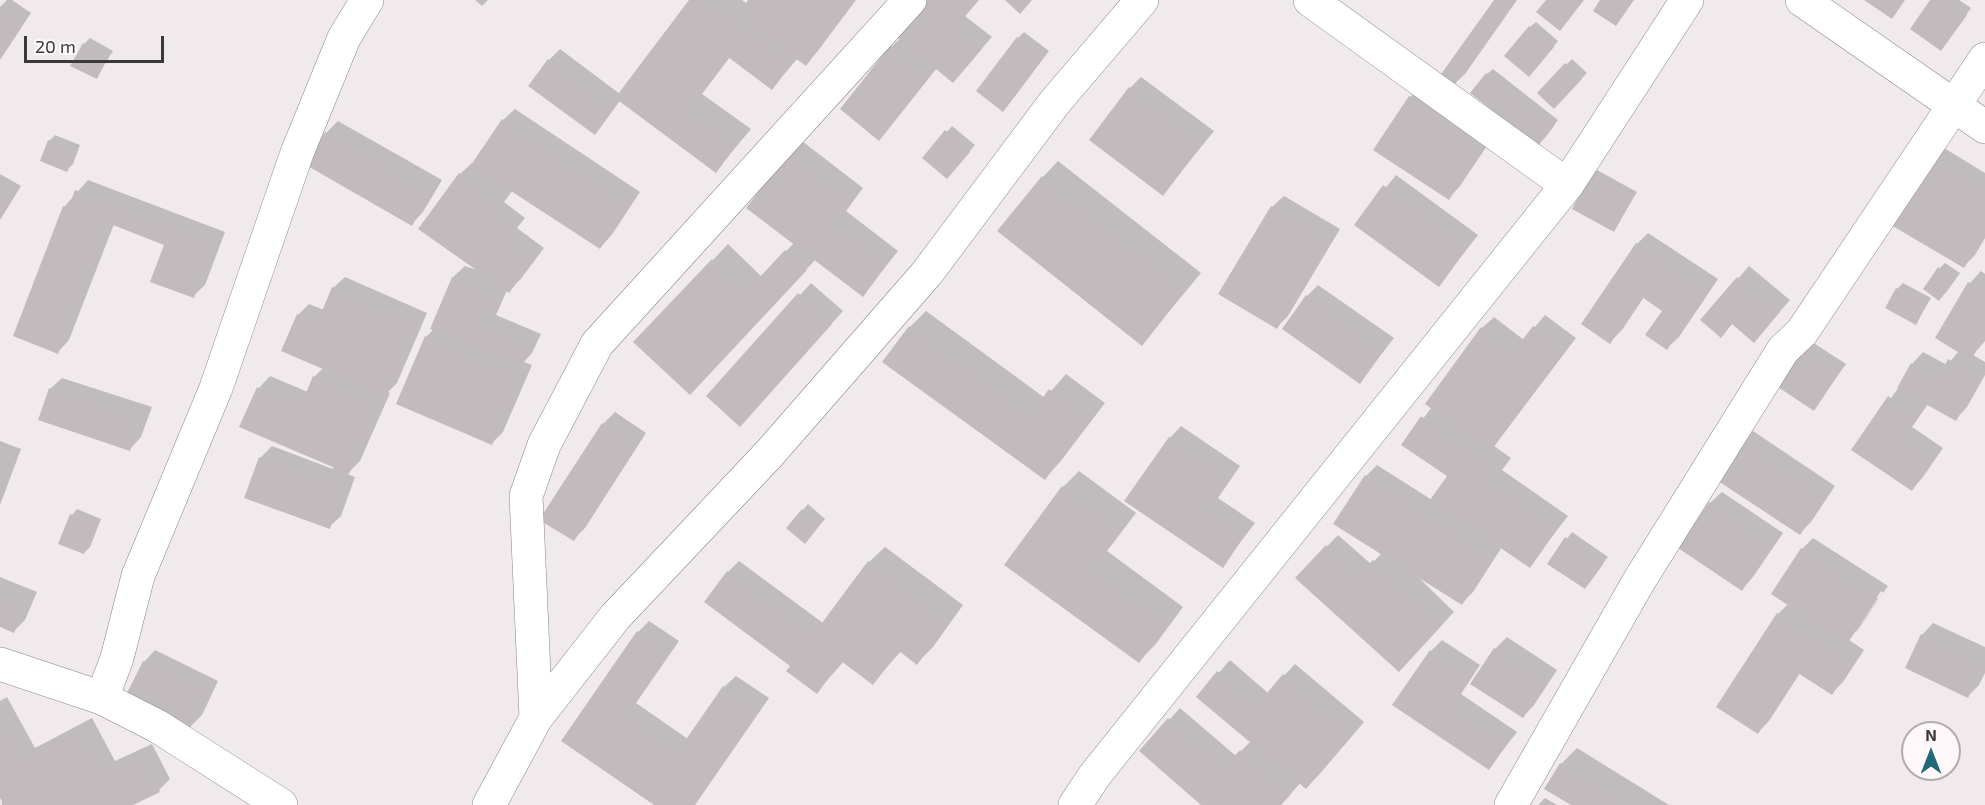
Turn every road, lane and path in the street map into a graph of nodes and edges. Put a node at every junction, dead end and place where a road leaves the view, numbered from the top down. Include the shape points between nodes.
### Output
1 (367, 0) edge
2 (910, 0) edge
3 (1142, 0) edge
4 (1310, 0) edge
5 (1688, 0) edge
6 (1802, 0) edge
7 (1985, 59) edge
8 (1952, 106) junction
9 (1985, 127) edge
10 (1567, 185) junction
11 (0, 664) edge
12 (102, 698) junction
13 (536, 718) junction
14 (281, 805) edge
15 (489, 805) edge
16 (1075, 805) edge
17 (1511, 805) edge

1 - 12 street via 344,38 297,153 216,388 138,576 117,658
2 - 13 street via 597,344 549,435 526,496
3 - 13 street via 1055,102 927,273 769,454 615,617
4 - 10 street
5 - 10 street
6 - 8 street
7 - 8 street
8 - 9 street
8 - 17 street via 1802,332 1783,350 1639,581
10 - 16 street
11 - 12 street
12 - 14 street via 157,726
13 - 15 street

